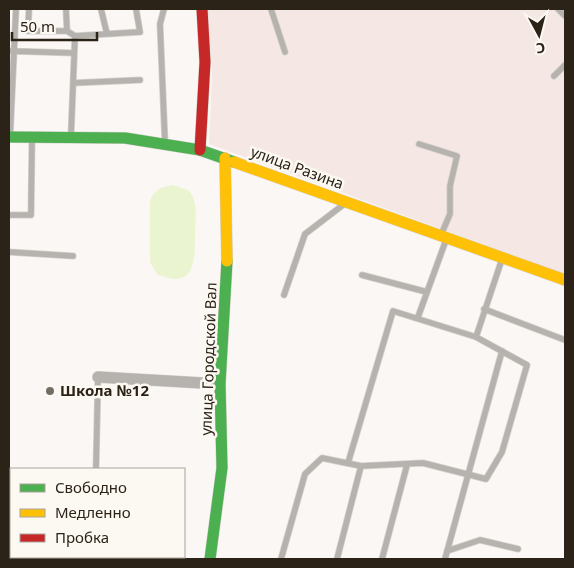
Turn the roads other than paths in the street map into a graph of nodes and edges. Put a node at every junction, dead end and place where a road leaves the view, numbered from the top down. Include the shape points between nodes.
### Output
1 (16, 9) edge
2 (29, 9) edge
3 (66, 9) edge
4 (101, 9) edge
5 (136, 9) edge
6 (164, 9) edge
7 (202, 9) edge
8 (271, 9) edge
9 (558, 9) edge
10 (565, 16) edge
11 (67, 31) junction
12 (107, 34) junction
13 (75, 36) junction
14 (11, 51) edge
15 (285, 52) dead end
16 (74, 53) junction
17 (565, 65) edge
18 (554, 76) dead end
19 (140, 80) dead end
20 (73, 83) junction
21 (10, 137) edge
22 (32, 137) junction
23 (71, 138) junction
24 (165, 143) junction
25 (419, 144) dead end
26 (200, 150) junction
27 (225, 158) junction
28 (347, 202) junction
29 (9, 215) edge
30 (444, 236) junction
31 (9, 252) edge
32 (73, 256) dead end
33 (502, 256) junction
34 (362, 275) dead end
35 (565, 280) edge
36 (427, 292) junction
37 (284, 295) dead end
38 (484, 309) junction
39 (418, 318) junction
40 (476, 337) junction
41 (565, 340) edge
42 (502, 351) junction
43 (98, 377) joint
44 (220, 384) junction
45 (348, 463) junction
46 (406, 465) junction
47 (361, 466) junction
48 (96, 468) edge
49 (467, 475) junction
50 (518, 549) dead end
51 (447, 551) junction
52 (210, 559) edge
53 (281, 559) edge
54 (336, 559) edge
55 (382, 559) edge
56 (445, 559) edge

1 - 14 lane
2 - 11 lane via 28,31
3 - 11 lane
4 - 12 lane
5 - 12 lane via 140,32
6 - 24 lane via 160,24
7 - 26 street via 205,78
8 - 15 lane
9 - 10 lane
11 - 13 lane
12 - 13 lane
13 - 16 lane
14 - 16 lane
14 - 21 lane
16 - 20 lane
17 - 18 lane
19 - 20 lane
20 - 23 lane
21 - 22 street, улица Разина
22 - 23 street, улица Разина
22 - 29 lane via 31,215
23 - 24 street, улица Разина via 125,138
24 - 26 street, улица Разина
25 - 30 lane via 457,156
26 - 27 street, улица Разина
27 - 28 street, улица Разина
27 - 44 street, улица Городской Вал via 227,278
28 - 30 street, улица Разина
28 - 37 lane via 305,234
30 - 33 street, улица Разина
30 - 36 lane
31 - 32 lane
33 - 35 street, улица Разина
33 - 38 lane
34 - 36 lane
36 - 39 lane
38 - 40 lane
38 - 41 lane
39 - 40 lane
39 - 45 lane via 393,311
40 - 42 lane
42 - 49 lane
42 - 49 lane via 526,365 521,388 502,452 486,478
43 - 44 street
43 - 48 lane
44 - 52 street, улица Городской Вал via 222,468
45 - 47 lane
45 - 53 lane via 322,458 305,474
46 - 47 lane
46 - 49 lane via 423,463
46 - 55 lane
47 - 54 lane
49 - 51 lane
50 - 51 lane via 480,540
51 - 56 lane

